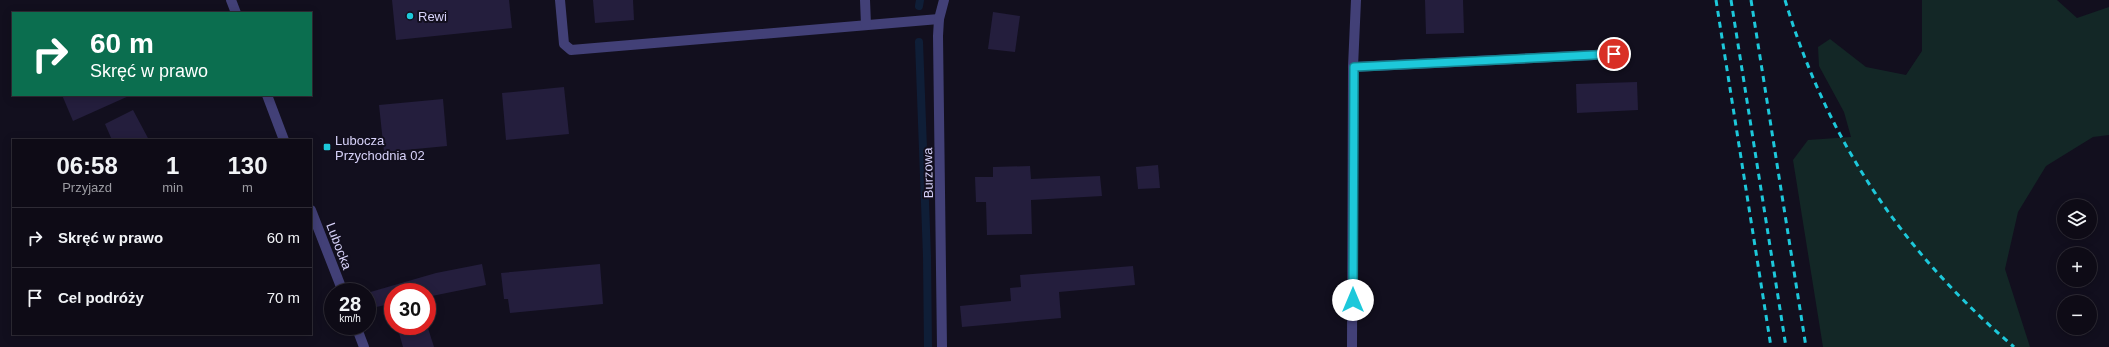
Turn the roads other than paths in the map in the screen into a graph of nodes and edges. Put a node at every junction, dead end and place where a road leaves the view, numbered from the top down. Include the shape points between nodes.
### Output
1 (231, 0) edge
2 (560, 0) edge
3 (865, 0) edge
4 (944, 0) edge
5 (1356, 0) edge
6 (236, 12) edge
7 (940, 19) junction
8 (866, 25) junction
9 (1614, 54) dead end
10 (1354, 67) junction
11 (267, 96) edge
12 (284, 139) edge
13 (312, 213) edge
14 (339, 283) edge
15 (359, 335) edge
16 (364, 347) edge
17 (942, 347) edge
18 (1352, 347) edge

1 - 6 street
2 - 8 street via 564,44 571,50
3 - 8 street
4 - 7 street, Burzowa
5 - 10 street
7 - 8 street
7 - 17 street, Burzowa
9 - 10 street
10 - 18 street
11 - 12 street
13 - 14 street, Lubocka
15 - 16 street

